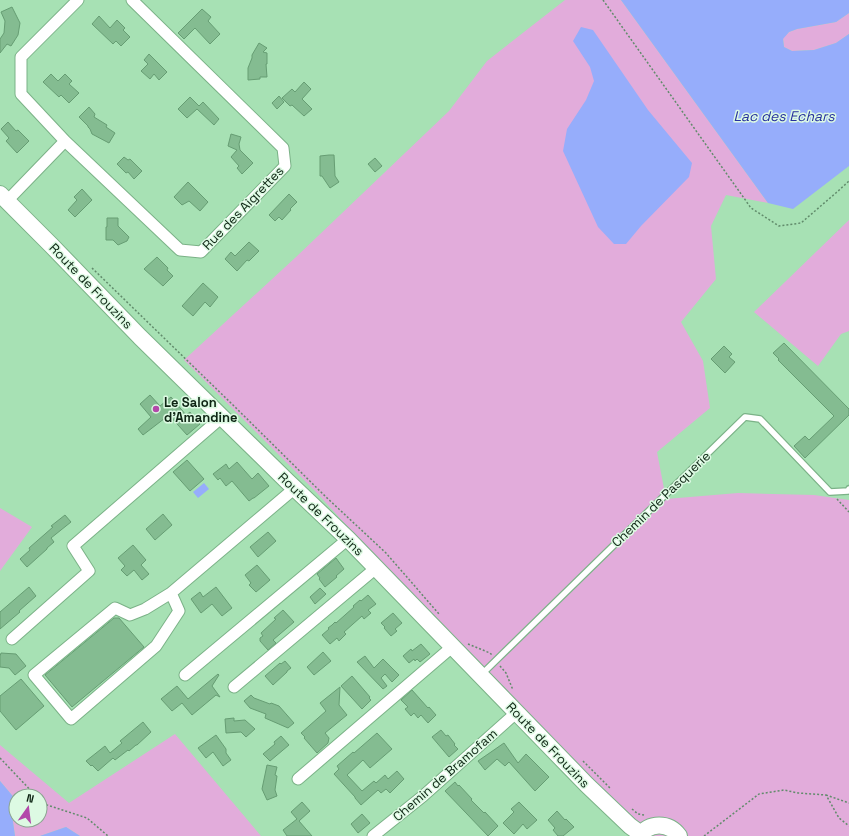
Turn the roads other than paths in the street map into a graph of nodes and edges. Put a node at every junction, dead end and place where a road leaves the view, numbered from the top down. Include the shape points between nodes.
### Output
1 (78, 0) edge
2 (132, 0) edge
3 (65, 141) junction
4 (3, 197) edge
5 (222, 417) junction
6 (295, 488) junction
7 (849, 489) edge
8 (348, 539) junction
9 (376, 568) junction
10 (171, 593) junction
11 (12, 639) dead end
12 (452, 647) junction
13 (185, 675) dead end
14 (480, 675) junction
15 (234, 687) dead end
16 (516, 713) junction
17 (298, 779) dead end
18 (640, 835) edge
19 (373, 836) edge
20 (679, 836) edge

1 - 3 street, Rue des Aigrettes via 21,57 21,94
2 - 3 street, Rue des Aigrettes via 284,148 285,166 201,252 180,250
3 - 4 street
4 - 5 main road, Route de Frouzins
5 - 6 main road, Route de Frouzins
5 - 11 street via 73,546 89,571
6 - 8 main road, Route de Frouzins
6 - 10 street
7 - 14 lane, Chemin de Pasquerie via 830,492 760,419 746,416
8 - 9 main road, Route de Frouzins
8 - 13 street
9 - 12 main road, Route de Frouzins
9 - 15 street
10 - 10 street via 145,610 130,616 115,608 34,675 71,719 156,646 179,611
12 - 14 main road, Route de Frouzins
12 - 17 street
14 - 16 main road, Route de Frouzins
16 - 18 main road, Route de Frouzins
16 - 19 street, Chemin de Bramofam via 423,796
18 - 20 main road, Route de Frouzins via 647,829 663,826 670,828

